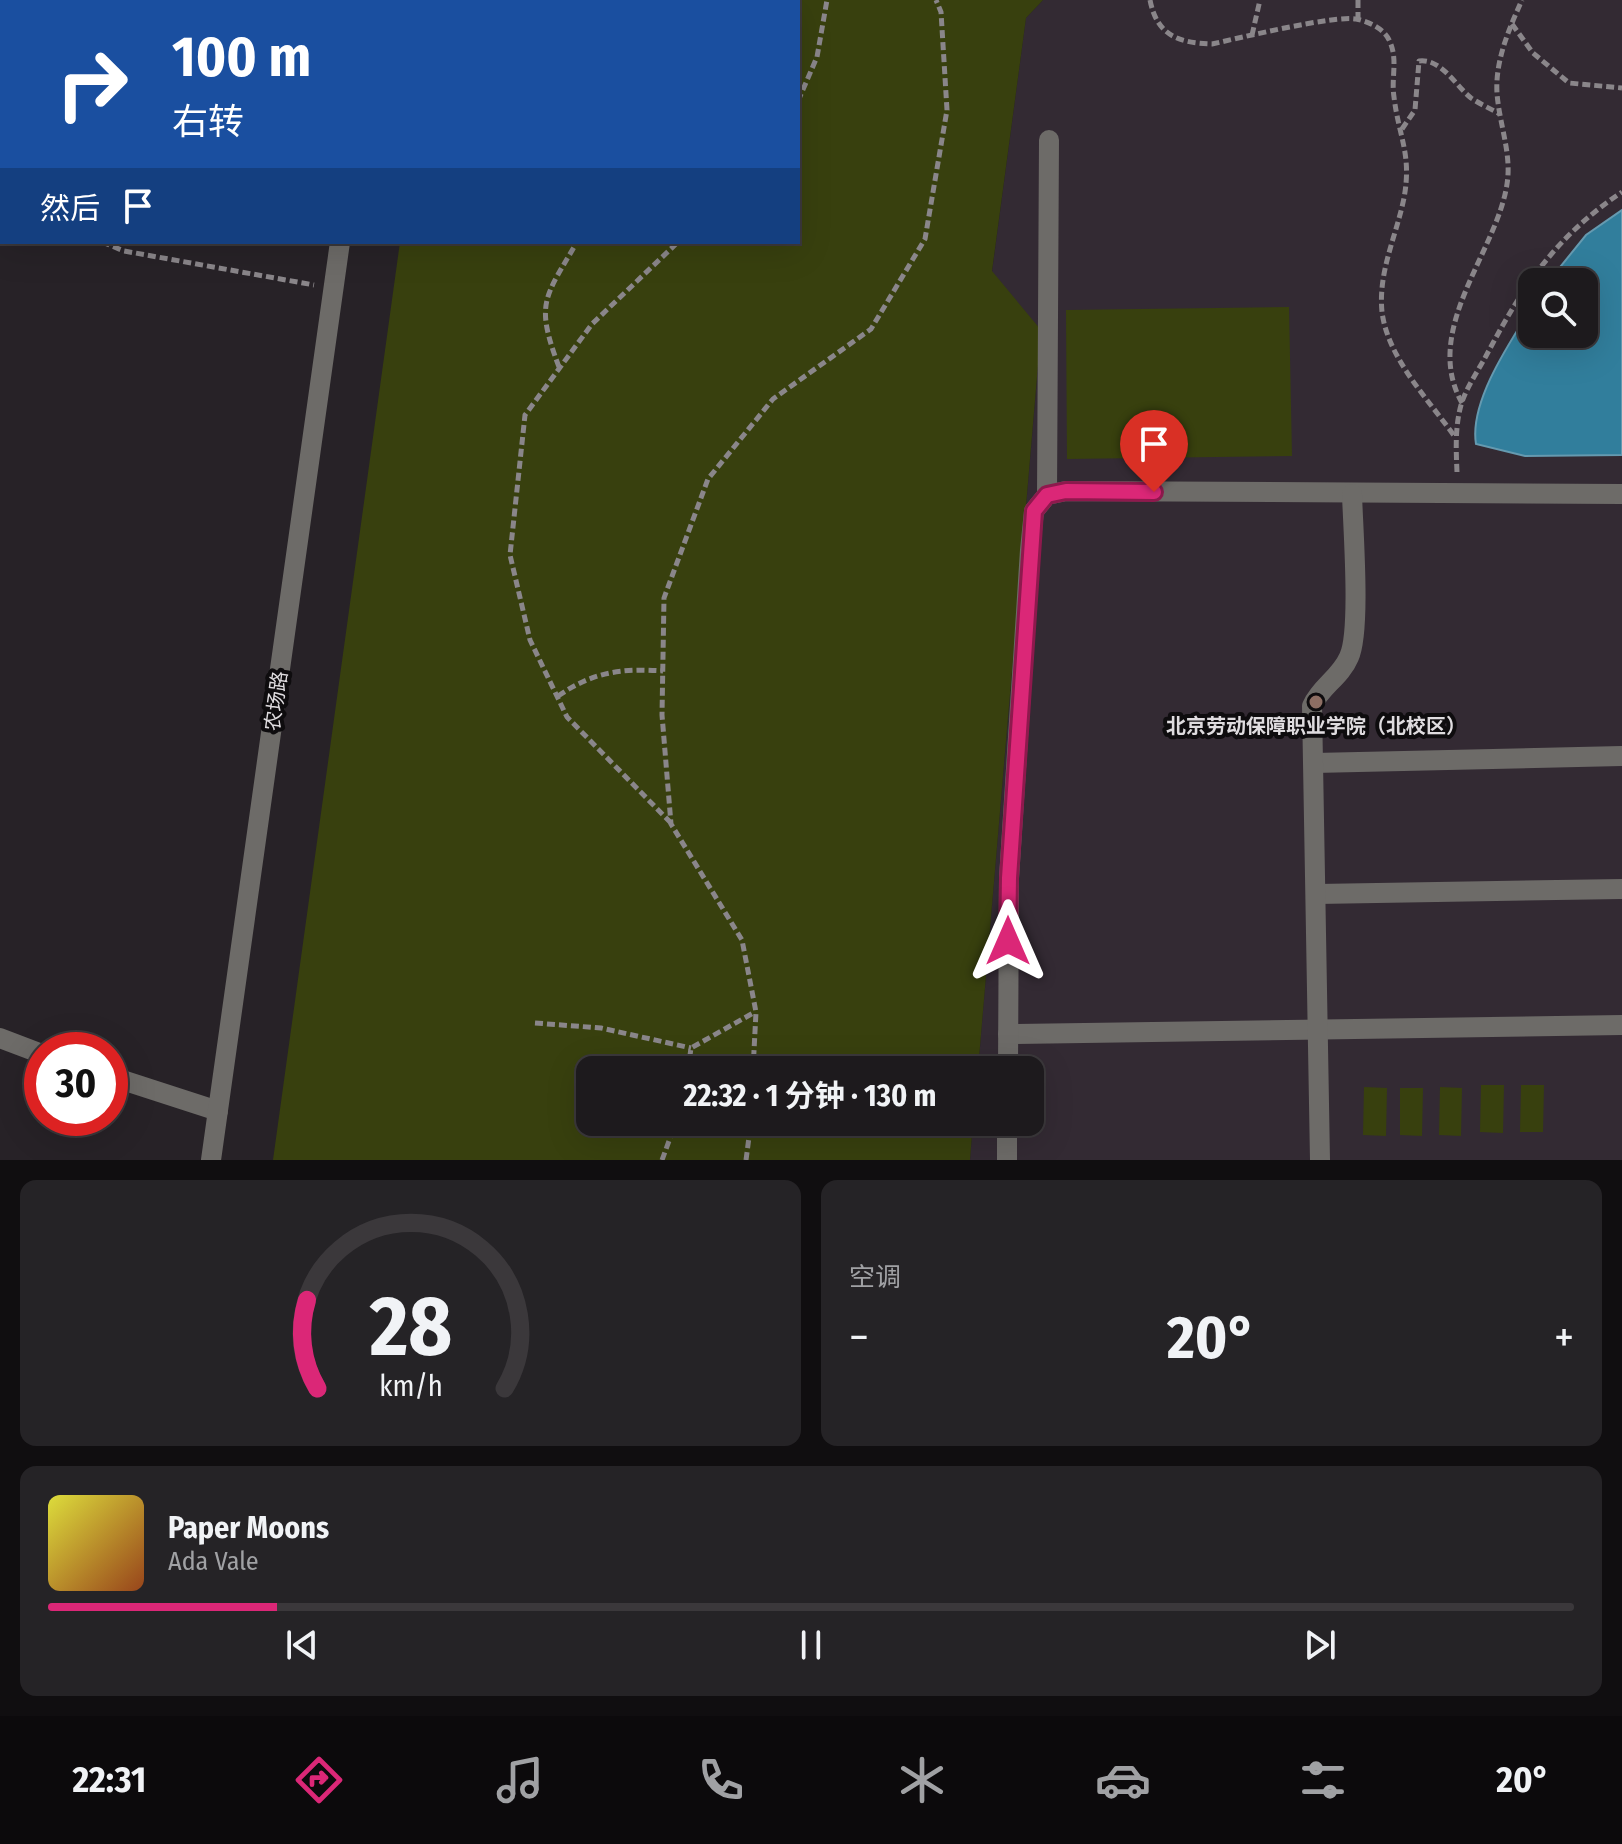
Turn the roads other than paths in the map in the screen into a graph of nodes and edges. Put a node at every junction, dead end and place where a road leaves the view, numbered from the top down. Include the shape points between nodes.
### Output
1 (1049, 140) dead end
2 (340, 244) edge
3 (1352, 494) junction
4 (1622, 494) edge
5 (1047, 495) junction
6 (1622, 756) edge
7 (1314, 763) junction
8 (1622, 889) edge
9 (1317, 894) junction
10 (1622, 1025) edge
11 (1318, 1030) junction
12 (1008, 1034) junction
13 (0, 1038) edge
14 (24, 1047) edge
15 (1008, 1056) edge
16 (128, 1082) edge
17 (218, 1111) junction
18 (1007, 1136) edge
19 (211, 1160) edge
20 (1007, 1160) edge
21 (1320, 1160) edge

1 - 5 street
2 - 17 street, 农场路
3 - 4 street
3 - 5 street
3 - 7 street via 1354,646 1339,676 1319,692 1312,706
5 - 12 street via 1034,511 1030,550 1009,878
6 - 7 street
7 - 9 street
8 - 9 street
9 - 11 street
10 - 11 street
11 - 12 street
11 - 21 street
12 - 15 street
13 - 14 street
16 - 17 street
17 - 19 street, 农场路
18 - 20 street

